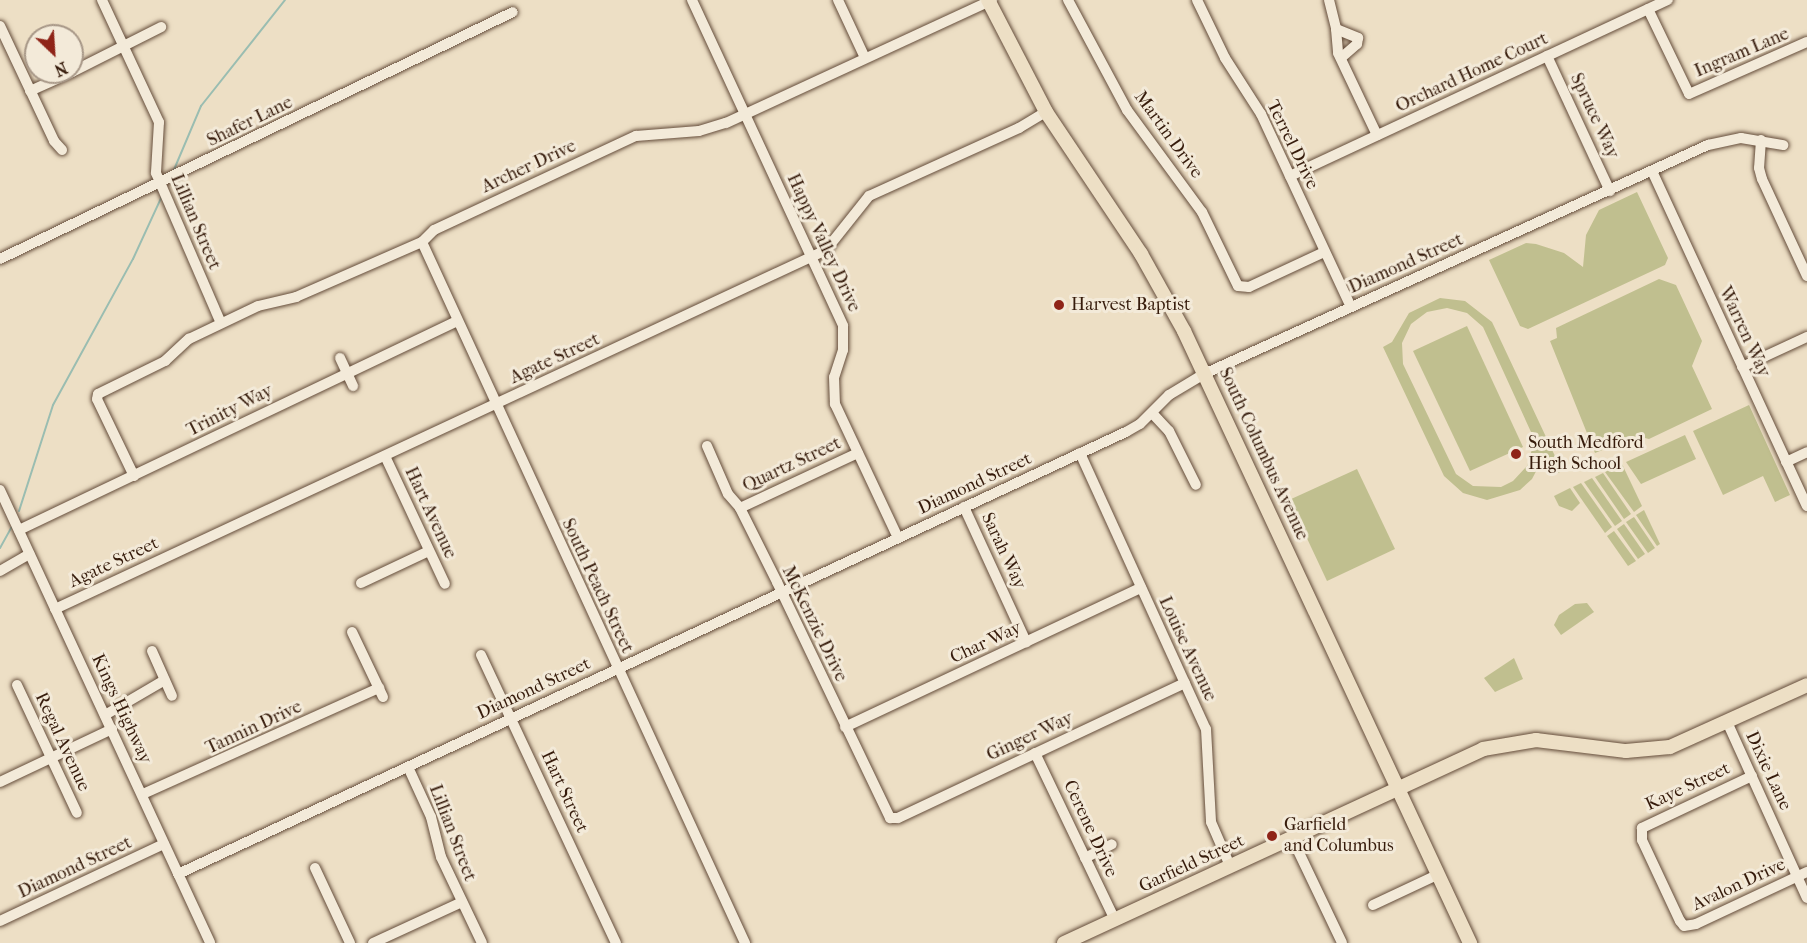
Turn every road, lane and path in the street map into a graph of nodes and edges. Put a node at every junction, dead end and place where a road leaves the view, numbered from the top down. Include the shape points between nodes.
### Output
1 (102, 0) edge
2 (692, 0) edge
3 (838, 0) edge
4 (1068, 0) edge
5 (1197, 0) edge
6 (1329, 0) edge
7 (1668, 0) edge
8 (990, 1) edge
9 (1648, 9) junction
10 (513, 12) dead end
11 (0, 26) edge
12 (161, 27) dead end
13 (1336, 29) junction
14 (1807, 42) edge
15 (124, 48) junction
16 (1547, 56) junction
17 (865, 58) junction
18 (1341, 58) junction
19 (84, 66) edge
20 (45, 84) edge
21 (30, 91) junction
22 (1046, 112) junction
23 (745, 114) junction
24 (1377, 135) junction
25 (1761, 140) junction
26 (1783, 144) dead end
27 (62, 150) dead end
28 (1652, 171) junction
29 (1290, 176) junction
30 (161, 185) junction
31 (1610, 191) junction
32 (422, 242) junction
33 (1324, 252) junction
34 (812, 257) junction
35 (0, 259) edge
36 (1807, 276) edge
37 (1351, 308) junction
38 (456, 322) junction
39 (221, 323) junction
40 (1807, 337) edge
41 (340, 358) dead end
42 (1742, 367) junction
43 (346, 372) junction
44 (1204, 374) junction
45 (353, 386) dead end
46 (495, 405) junction
47 (1152, 413) junction
48 (707, 446) dead end
49 (1807, 452) edge
50 (858, 453) junction
51 (1080, 453) junction
52 (385, 456) junction
53 (1786, 462) junction
54 (134, 476) junction
55 (1196, 485) dead end
56 (0, 490) edge
57 (1807, 506) edge
58 (964, 507) junction
59 (740, 508) junction
60 (19, 530) junction
61 (898, 538) junction
62 (429, 552) junction
63 (30, 554) junction
64 (0, 571) edge
65 (361, 583) dead end
66 (445, 585) dead end
67 (1141, 588) junction
68 (782, 592) junction
69 (55, 609) junction
70 (352, 632) dead end
71 (1026, 642) junction
72 (152, 651) dead end
73 (481, 655) dead end
74 (617, 668) junction
75 (165, 680) junction
76 (1185, 683) junction
77 (17, 685) dead end
78 (1807, 685) edge
79 (172, 696) dead end
80 (105, 715) junction
81 (512, 719) junction
82 (1728, 724) junction
83 (845, 728) junction
84 (112, 729) junction
85 (1035, 753) junction
86 (51, 758) junction
87 (408, 767) junction
88 (1752, 776) junction
89 (0, 782) edge
90 (1399, 788) junction
91 (143, 794) junction
92 (77, 813) dead end
93 (890, 818) joint
94 (1292, 838) junction
95 (164, 844) junction
96 (1112, 844) dead end
97 (1085, 858) junction
98 (1230, 866) junction
99 (315, 868) dead end
100 (178, 874) junction
101 (1438, 874) junction
102 (1802, 874) edge
103 (1807, 898) edge
104 (462, 902) junction
105 (1373, 905) dead end
106 (1115, 920) junction
107 (0, 921) edge
108 (1684, 926) joint
109 (207, 942) edge
110 (350, 943) edge
111 (373, 943) edge
112 (482, 943) edge
113 (616, 943) edge
114 (745, 943) edge
115 (1064, 943) edge
116 (1342, 943) edge
117 (1470, 943) edge

1 - 15 street, Lillian Street
2 - 23 street, Happy Valley Drive
3 - 17 street
4 - 33 street, Martin Drive via 1116,91 1189,192 1242,288
5 - 29 street, Terrel Drive
6 - 13 street
7 - 9 street, Orchard Home Court
8 - 17 street, Archer Drive
8 - 22 main road, South Columbus Avenue
9 - 14 street, Ingram Lane via 1689,94
9 - 16 street, Orchard Home Court
10 - 30 street, Shafer Lane
11 - 21 street
12 - 15 street
13 - 18 street via 1335,44
13 - 18 street via 1358,38 1357,44
15 - 19 street
15 - 30 street, Lillian Street via 159,122 154,162
16 - 24 street, Orchard Home Court
16 - 31 street, Spruce Way
17 - 23 street, Archer Drive
18 - 24 street
20 - 21 street
21 - 27 street
22 - 34 street, Agate Street via 869,196 837,241
22 - 44 main road, South Columbus Avenue via 1141,254
23 - 32 street, Archer Drive via 699,131 636,136 434,230
23 - 34 street, Happy Valley Drive
24 - 29 street, Orchard Home Court
25 - 26 street, Diamond Street
25 - 28 street, Diamond Street via 1719,141
25 - 36 street via 1762,179
28 - 31 street, Diamond Street
28 - 42 street, Warren Way
29 - 33 street, Terrel Drive
30 - 35 street, Shafer Lane
30 - 39 street, Lillian Street
31 - 37 street, Diamond Street
32 - 38 street, South Peach Street
32 - 39 street, Archer Drive via 296,297 258,306
33 - 37 street, Terrel Drive
34 - 46 street, Agate Street
34 - 50 street, Happy Valley Drive via 843,326 843,350 834,377 834,396
37 - 44 street, Diamond Street
38 - 43 street, Trinity Way
38 - 46 street, South Peach Street
39 - 54 street, Archer Drive via 189,339 165,361 117,382 97,396
40 - 42 street
41 - 43 street
42 - 53 street, Warren Way
43 - 45 street
43 - 54 street, Trinity Way
44 - 47 street, Diamond Street via 1169,395
44 - 90 main road, South Columbus Avenue
46 - 52 street, Agate Street
46 - 74 street, South Peach Street
47 - 51 street, Diamond Street via 1126,432
47 - 55 street via 1169,431
48 - 59 street, McKenzie Drive via 728,494
49 - 53 street
50 - 59 street, Quartz Street
50 - 61 street, Happy Valley Drive
51 - 58 street, Diamond Street
51 - 67 street, Louise Avenue
52 - 62 street, Hart Avenue
52 - 69 street, Agate Street
53 - 57 street, Warren Way
54 - 60 street, Trinity Way
56 - 60 street, Kings Highway
58 - 61 street, Diamond Street
58 - 71 street, Sarah Way
59 - 68 street, McKenzie Drive
60 - 63 street, Kings Highway
61 - 68 street, Diamond Street
62 - 65 street
62 - 66 street, Hart Avenue
63 - 64 street
63 - 69 street, Kings Highway
67 - 71 street, Char Way
67 - 76 street, Louise Avenue
68 - 74 street, Diamond Street
68 - 83 street, McKenzie Drive
69 - 80 street, Kings Highway
70 - 91 street, Tannin Drive via 381,692
71 - 83 street, Char Way
72 - 75 street
73 - 81 street, Hart Street
74 - 81 street, Diamond Street
74 - 114 street, South Peach Street
75 - 79 street
75 - 80 street
76 - 85 street, Ginger Way
76 - 98 street, Louise Avenue via 1209,736 1211,822
77 - 86 street, Regal Avenue
78 - 82 main road, Garfield Street
80 - 84 street, Kings Highway
81 - 87 street, Diamond Street
81 - 113 street, Hart Street
82 - 88 street, Dixie Lane
82 - 90 main road, Garfield Street via 1685,743 1640,752 1549,741 1509,742 1472,753
83 - 93 street, McKenzie Drive
84 - 86 street
84 - 91 street, Kings Highway
85 - 93 street, Ginger Way via 898,818
85 - 97 street, Cerene Drive
86 - 89 street
86 - 92 street, Regal Avenue
87 - 100 street, Diamond Street
87 - 104 street, Lillian Street
88 - 102 street, Dixie Lane
88 - 108 street, Kaye Street via 1645,825 1641,831
90 - 94 main road, Garfield Street
90 - 101 main road, South Columbus Avenue
91 - 95 street, Kings Highway
94 - 98 main road, Garfield Street
94 - 116 street
95 - 100 street, Kings Highway
95 - 107 street, Diamond Street
96 - 97 street
97 - 106 street, Cerene Drive
98 - 106 main road, Garfield Street
99 - 110 street
100 - 109 street, Kings Highway
101 - 105 street
101 - 117 main road, South Columbus Avenue
102 - 103 street, Dixie Lane
102 - 108 street, Avalon Drive
104 - 111 street
104 - 112 street, Lillian Street
106 - 115 main road, Garfield Street

